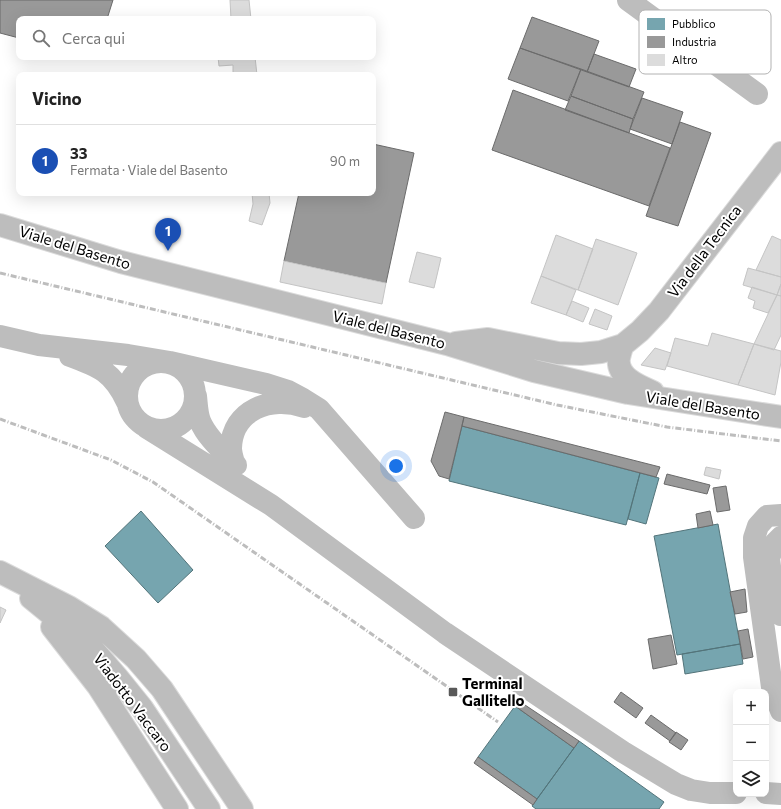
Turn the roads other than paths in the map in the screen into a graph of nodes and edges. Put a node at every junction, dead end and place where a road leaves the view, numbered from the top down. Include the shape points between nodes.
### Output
1 (628, 0) edge
2 (642, 10) edge
3 (730, 74) edge
4 (757, 94) dead end
5 (781, 153) edge
6 (0, 225) edge
7 (0, 336) edge
8 (39, 344) junction
9 (447, 344) junction
10 (623, 346) junction
11 (170, 362) junction
12 (196, 396) junction
13 (667, 399) junction
14 (127, 402) junction
15 (781, 418) edge
16 (335, 427) junction
17 (147, 428) junction
18 (234, 463) junction
19 (271, 505) junction
20 (781, 515) edge
21 (414, 518) dead end
22 (781, 537) edge
23 (0, 573) edge
24 (24, 592) junction
25 (781, 615) edge
26 (781, 711) edge
27 (733, 793) edge
28 (769, 793) edge
29 (781, 794) edge
30 (177, 809) edge
31 (209, 809) edge
32 (242, 809) edge

1 - 2 main road
3 - 4 main road
5 - 10 main road, Via della Tecnica via 659,311
6 - 9 main road, Viale del Basento via 121,262
7 - 8 main road
8 - 11 main road
8 - 14 main road via 104,370 115,380
9 - 10 main road, Via della Tecnica via 488,339 558,353 580,354
9 - 13 main road, Viale del Basento via 534,371 628,393
10 - 13 main road via 619,359 621,370 630,382
11 - 12 main road via 189,375
11 - 14 main road via 158,362 137,371 130,380
11 - 16 main road via 288,391 319,409
12 - 17 main road via 194,408 180,426 169,430
12 - 18 main road via 200,422
13 - 15 main road, Viale del Basento
14 - 17 main road via 130,412
16 - 18 main road via 314,411 301,406 272,403 260,405 243,417 237,426 231,450
16 - 21 main road
17 - 19 main road
18 - 19 main road
19 - 27 main road via 445,633 623,752 676,784 691,790
20 - 26 main road via 767,516 758,526 754,538 754,558 772,687
22 - 25 main road via 775,543 769,558 775,608
23 - 24 main road
23 - 32 main road via 69,607 101,627 136,659 162,689
24 - 30 main road via 98,686
24 - 31 main road, Viadotto Vaccaro via 92,648 142,708
28 - 29 main road

